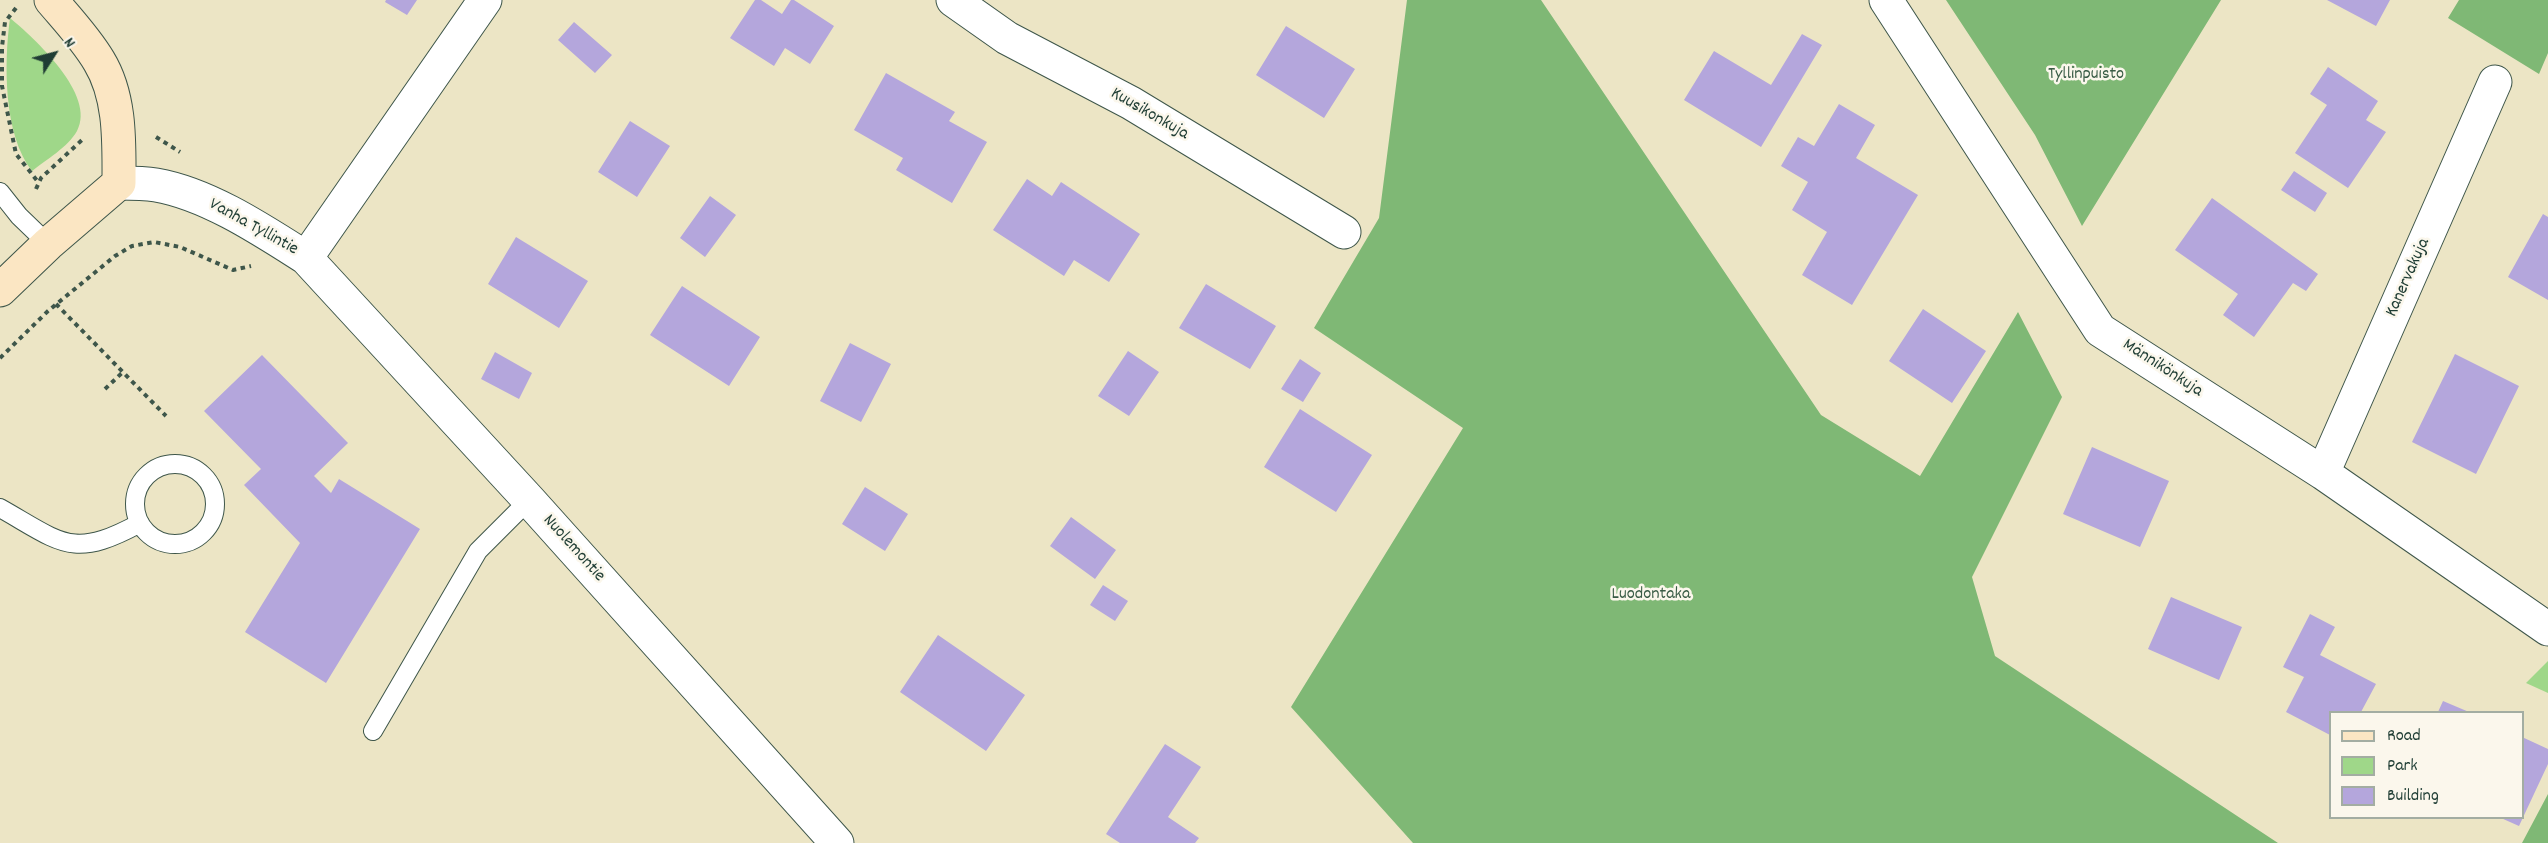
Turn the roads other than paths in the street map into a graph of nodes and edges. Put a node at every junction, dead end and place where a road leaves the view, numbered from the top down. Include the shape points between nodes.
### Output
1 (51, 0) edge
2 (485, 0) edge
3 (952, 0) edge
4 (1886, 0) edge
5 (2495, 82) dead end
6 (119, 183) junction
7 (0, 192) edge
8 (1344, 232) dead end
9 (48, 244) junction
10 (306, 258) junction
11 (0, 290) edge
12 (2323, 473) junction
13 (529, 500) junction
14 (0, 508) edge
15 (140, 523) junction
16 (2548, 629) edge
17 (373, 731) dead end
18 (837, 843) edge

1 - 6 street via 82,37 108,82 119,136
2 - 10 street, Vanha Tyllintie
3 - 8 street, Kuusikonkuja via 1007,38 1131,103
4 - 12 street, Männikönkuja via 2100,330
5 - 12 street, Kanervakuja
6 - 9 street
6 - 10 street, Vanha Tyllintie via 155,185 194,195
7 - 9 lane
9 - 11 street
10 - 13 street, Nuolemontie
12 - 16 street, Männikönkuja
13 - 17 lane via 478,551
13 - 18 street, Nuolemontie
14 - 15 lane via 60,541 75,545 112,538
15 - 15 lane via 159,540 172,543 196,538 206,529 214,512 214,493 209,481 188,465 167,465 149,473 136,497

